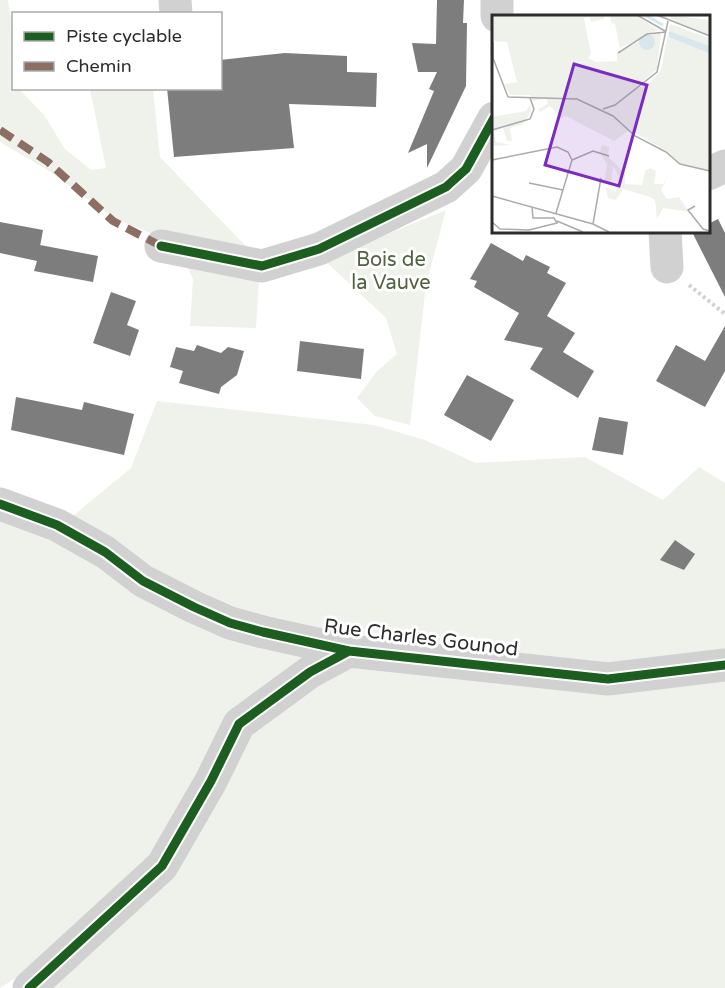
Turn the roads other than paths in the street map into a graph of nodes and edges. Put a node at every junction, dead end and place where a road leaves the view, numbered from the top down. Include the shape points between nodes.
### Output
1 (492, 122) edge
2 (725, 166) edge
3 (710, 173) edge
4 (665, 232) edge
5 (161, 246) dead end
6 (667, 267) road end
7 (0, 504) edge
8 (349, 651) junction
9 (725, 665) edge
10 (29, 988) edge

1 - 5 street via 466,169 446,187 319,249 262,266
2 - 3 street
4 - 6 street
7 - 8 street, Rue Charles Gounod via 57,525 105,552 143,581 230,623
8 - 9 street, Rue Charles Gounod via 608,679
8 - 10 street via 310,672 239,724 162,866

